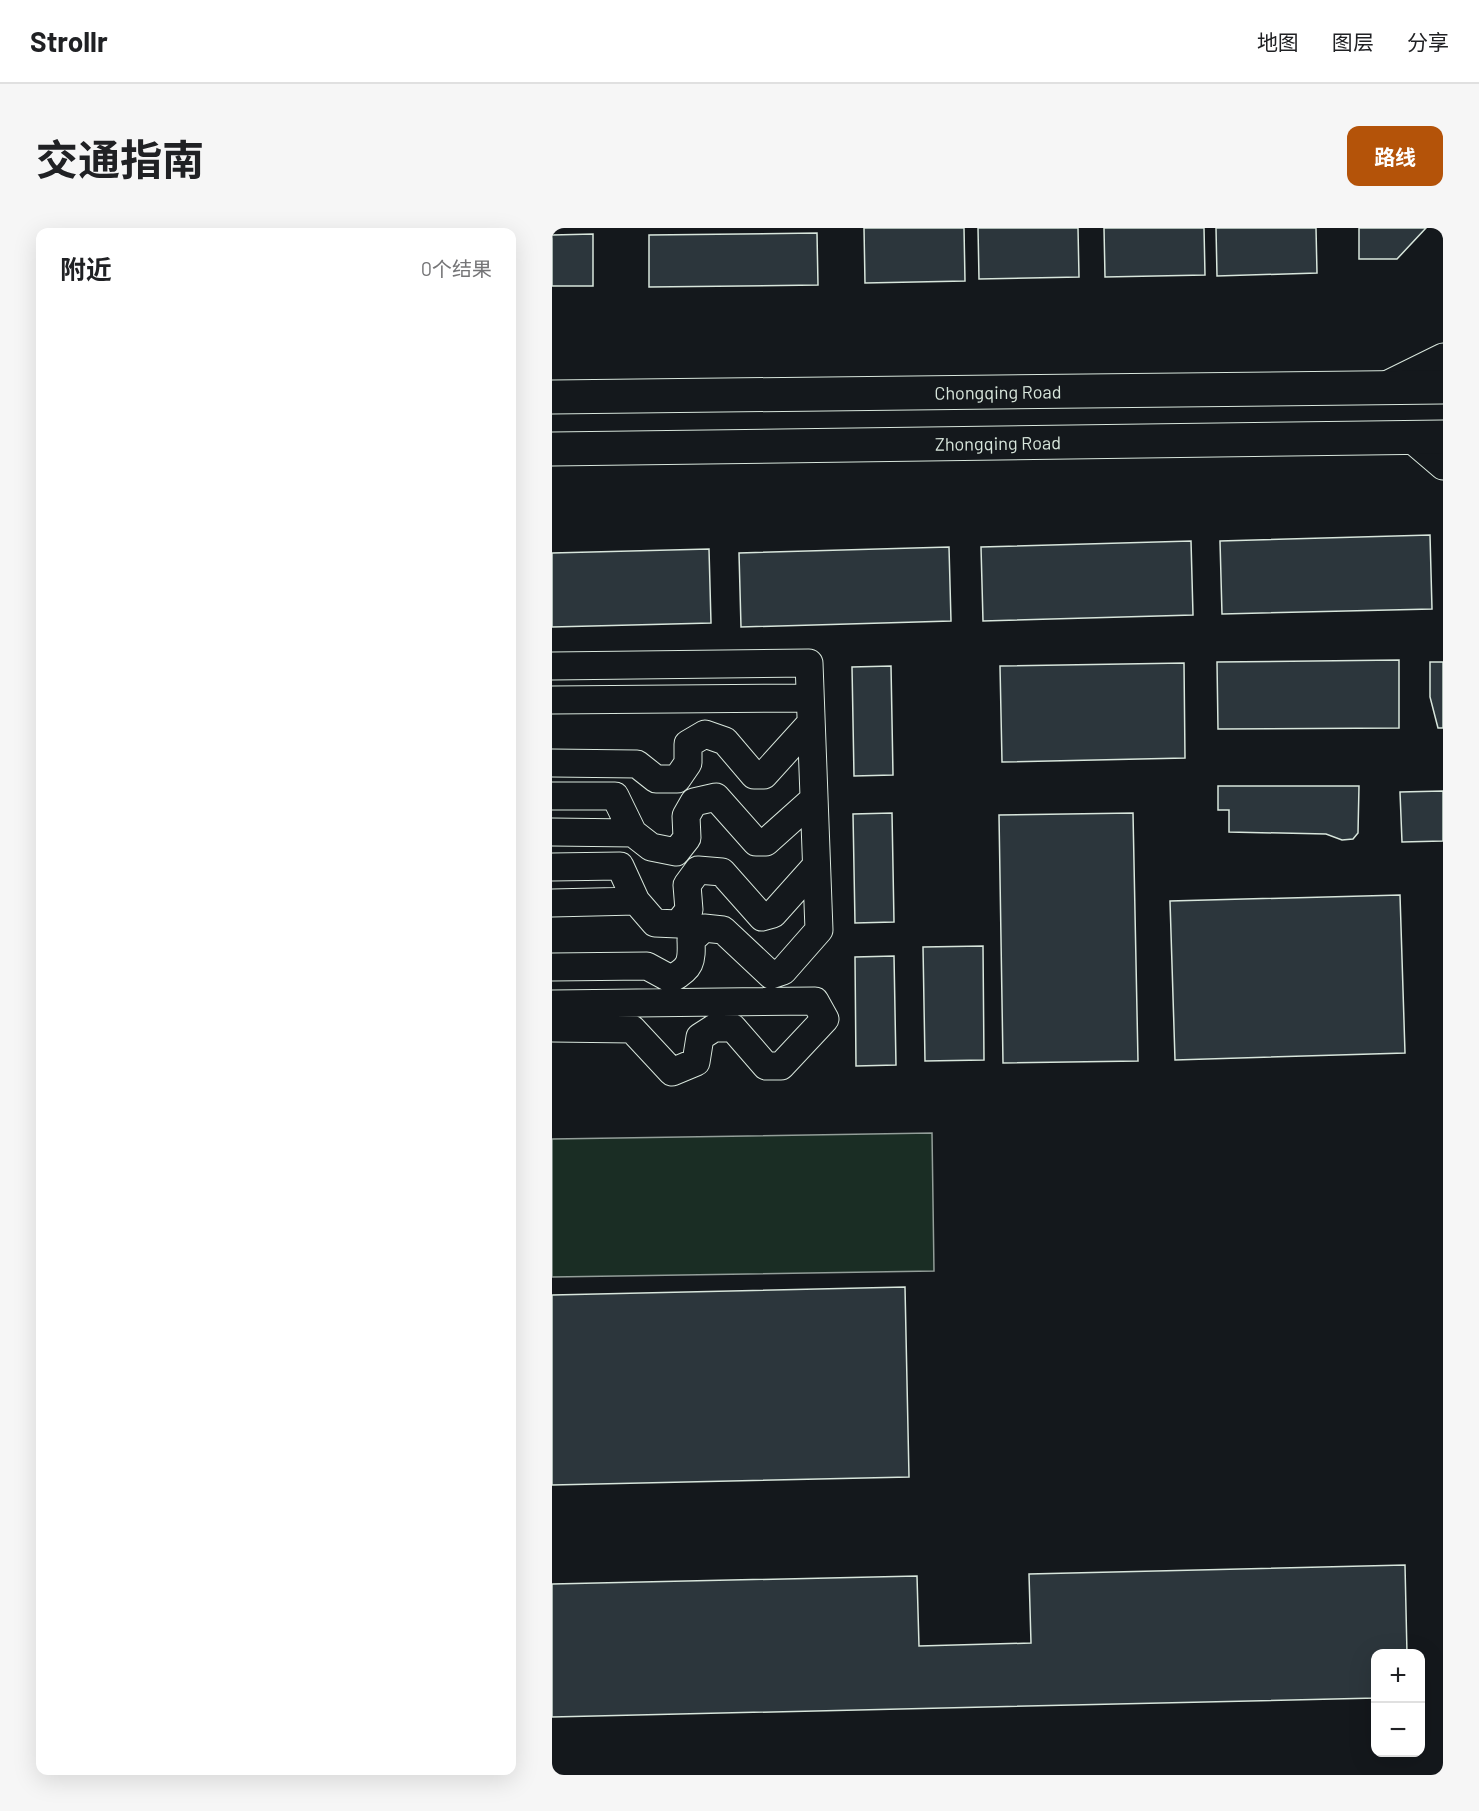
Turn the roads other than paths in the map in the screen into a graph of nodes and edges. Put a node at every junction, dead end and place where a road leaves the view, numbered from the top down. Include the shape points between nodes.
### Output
1 (1443, 357) edge
2 (1443, 387) edge
3 (1381, 388) junction
4 (552, 397) edge
5 (1409, 437) junction
6 (1443, 437) edge
7 (552, 450) edge
8 (1443, 466) edge
9 (552, 666) edge
10 (552, 681) edge
11 (552, 700) edge
12 (810, 701) junction
13 (552, 764) edge
14 (552, 796) edge
15 (814, 800) junction
16 (552, 832) edge
17 (633, 833) junction
18 (816, 866) junction
19 (552, 867) edge
20 (636, 901) junction
21 (552, 903) edge
22 (552, 967) edge
23 (552, 1004) edge
24 (552, 1028) edge

1 - 3 street
2 - 3 main road, Chongqing Road
3 - 4 main road, Chongqing Road
5 - 6 main road, Zhongqing Road
5 - 7 main road, Zhongqing Road
5 - 8 street
9 - 12 street via 809,663
10 - 12 street
11 - 12 street
12 - 13 street via 764,774 754,774 725,741 705,734 688,744 688,763 677,779 656,779 637,764
12 - 15 street
14 - 17 street via 615,796
15 - 17 street via 766,842 756,842 716,797 694,802 686,816 687,838 676,852 651,847
15 - 18 street
16 - 17 street
18 - 20 street via 773,914 762,916 722,872 699,870 687,885 689,910 678,924 655,923
18 - 22 street via 819,930 783,971 771,975 723,930 704,928 691,940 692,956 686,971 671,979 647,966
19 - 20 street via 620,866
20 - 21 street
23 - 24 street via 816,1001 825,1019 781,1066 766,1066 733,1028 714,1028 700,1037 696,1062 672,1072 632,1029

